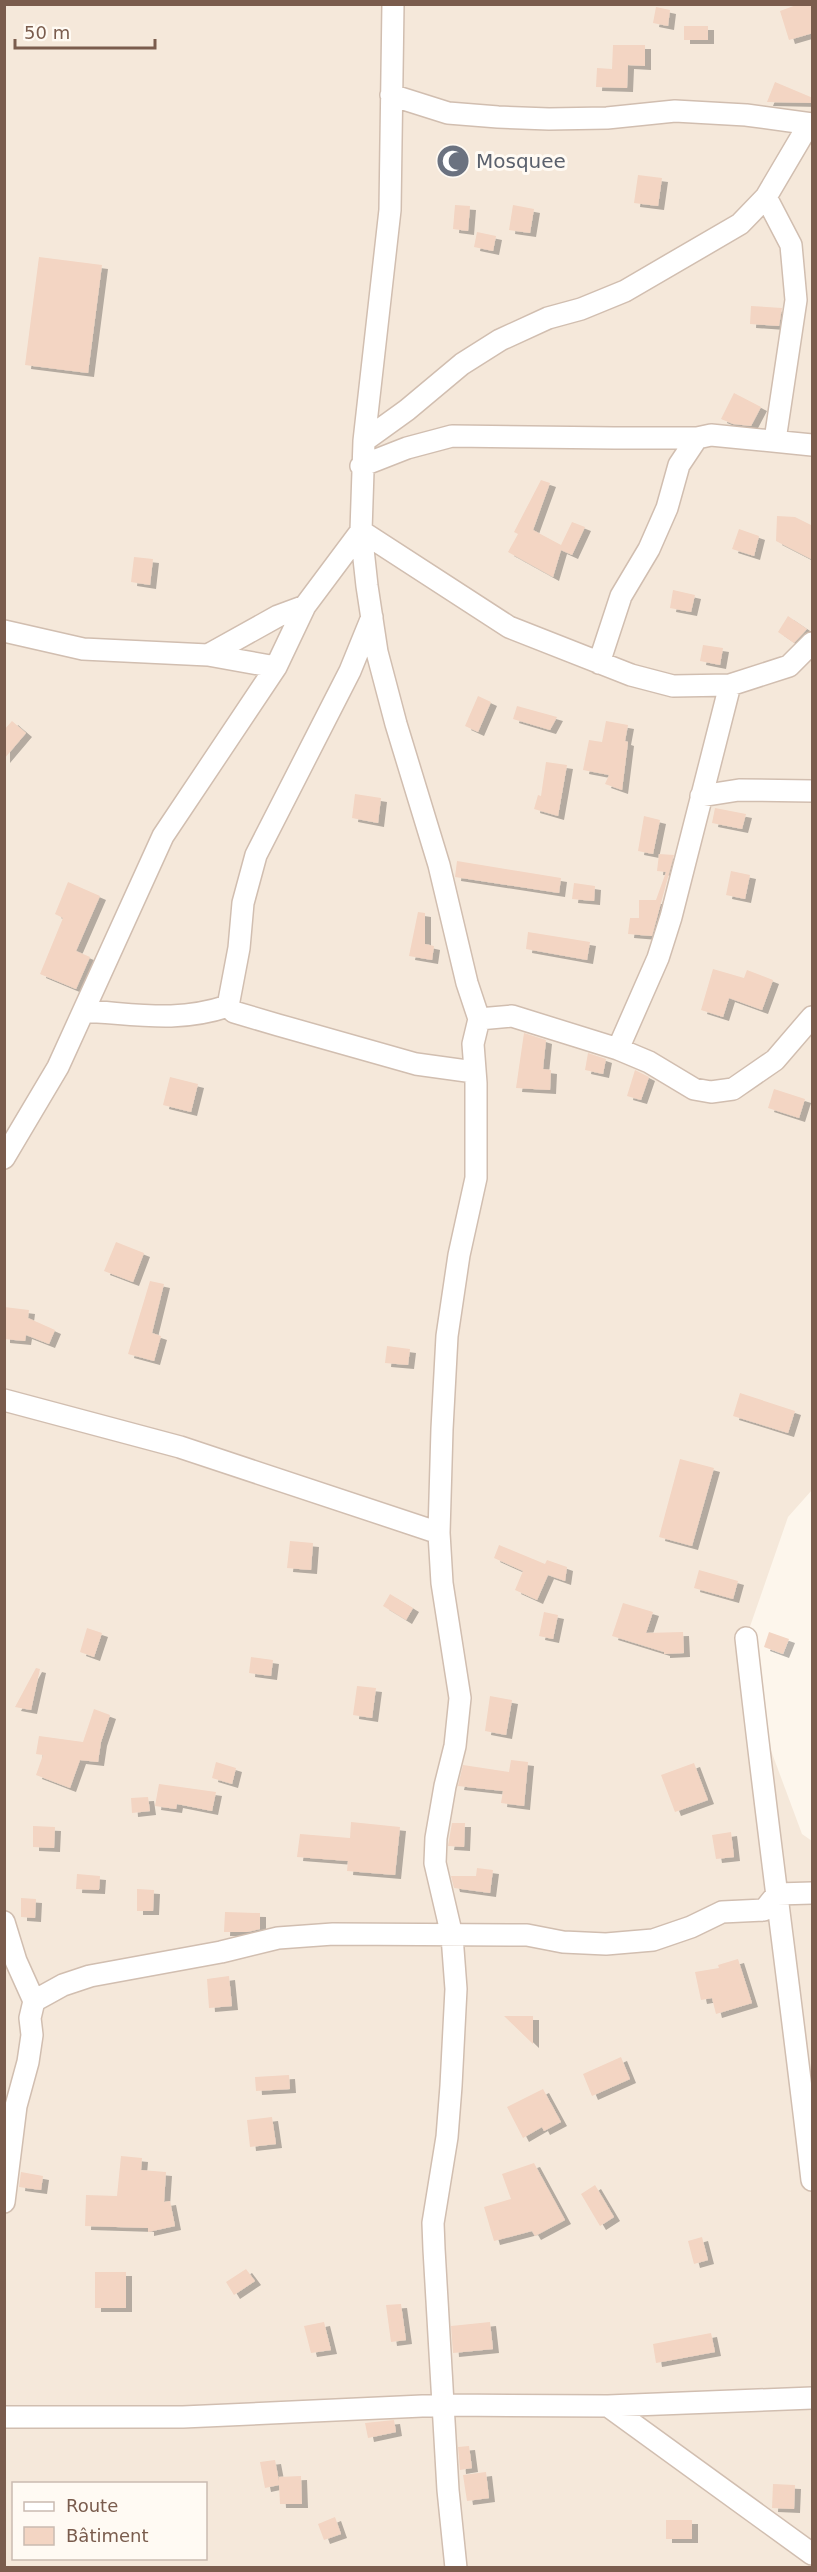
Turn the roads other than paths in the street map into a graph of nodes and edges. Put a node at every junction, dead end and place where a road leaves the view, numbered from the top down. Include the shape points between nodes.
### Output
1 (393, 4) edge
2 (392, 95) junction
3 (811, 124) edge
4 (766, 197) junction
5 (697, 438) junction
6 (775, 440) junction
7 (364, 441) junction
8 (813, 445) edge
9 (362, 466) junction
10 (361, 531) junction
11 (305, 606) junction
12 (372, 617) junction
13 (4, 631) edge
14 (813, 643) edge
15 (208, 655) junction
16 (599, 663) junction
17 (276, 667) junction
18 (730, 685) junction
19 (813, 791) edge
20 (702, 796) junction
21 (228, 1006) junction
22 (84, 1011) junction
23 (813, 1017) edge
24 (479, 1019) junction
25 (618, 1049) junction
26 (474, 1072) junction
27 (4, 1158) edge
28 (4, 1400) edge
29 (439, 1533) junction
30 (746, 1638) dead end
31 (813, 1893) edge
32 (777, 1894) junction
33 (4, 1922) edge
34 (452, 1936) junction
35 (34, 2001) junction
36 (813, 2180) edge
37 (4, 2202) edge
38 (813, 2398) edge
39 (444, 2404) junction
40 (608, 2406) junction
41 (4, 2417) edge
42 (813, 2554) edge
43 (456, 2568) edge

1 - 2 street
2 - 3 street via 448,113 498,117 607,118 675,111
2 - 7 street via 390,210
3 - 4 street
4 - 6 street via 791,245 796,300
4 - 7 street via 740,224 625,291 548,318 501,340 462,364
5 - 6 street via 711,435
5 - 9 street via 452,436
5 - 16 street via 679,465 667,508 649,549 621,596
6 - 8 street
7 - 9 street
9 - 10 street
10 - 11 street
10 - 12 street
10 - 16 street via 509,627
11 - 15 street via 278,616
11 - 17 street
12 - 21 street via 350,671 256,855 243,903
12 - 24 street via 396,724 439,865
13 - 15 street via 83,649
14 - 18 street via 789,666
15 - 17 street
16 - 18 street via 673,686
17 - 22 street via 163,836
18 - 20 street
19 - 20 street via 739,790
20 - 25 street via 658,958
21 - 22 street via 206,1014 170,1018
21 - 26 street via 256,1019 416,1064
22 - 27 street via 53,1076
23 - 25 street via 775,1060 733,1089 694,1089
24 - 25 street via 512,1016
24 - 26 street via 473,1044
26 - 29 street via 476,1178 447,1336
28 - 29 street via 180,1447
29 - 34 street via 442,1583 460,1698 435,1863
30 - 32 street
31 - 32 street
32 - 34 street via 764,1910 722,1912 653,1940 606,1944 527,1935
32 - 36 street
33 - 35 street
34 - 35 street via 333,1934 278,1938 90,1976
34 - 39 street via 456,1989 451,2086 433,2223
35 - 37 street via 28,2062 16,2106
38 - 40 street
39 - 40 street
39 - 41 street via 183,2417
39 - 43 street
40 - 42 street

